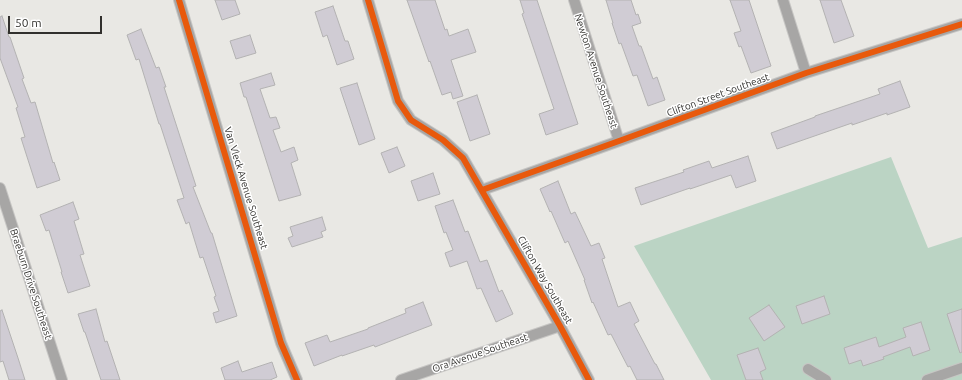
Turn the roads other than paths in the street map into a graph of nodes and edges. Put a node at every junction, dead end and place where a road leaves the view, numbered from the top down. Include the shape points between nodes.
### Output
1 (179, 0) edge
2 (368, 0) edge
3 (574, 0) edge
4 (783, 0) edge
5 (962, 24) edge
6 (806, 73) junction
7 (619, 142) junction
8 (0, 188) edge
9 (482, 190) junction
10 (560, 326) junction
11 (962, 368) edge
12 (808, 369) dead end
13 (62, 380) edge
14 (297, 380) edge
15 (401, 380) edge
16 (589, 380) edge
17 (826, 380) edge
18 (927, 380) edge

1 - 14 street, Van Vleck Avenue Southeast via 281,343
2 - 9 street, Clifton Way Southeast via 398,100 411,120 443,140 463,158
3 - 7 street, Newton Avenue Southeast
4 - 6 street
5 - 6 street, Clifton Street Southeast
6 - 7 street, Clifton Street Southeast
7 - 9 street, Clifton Street Southeast
8 - 13 street, Braeburn Drive Southeast
9 - 10 street, Clifton Way Southeast
10 - 15 street, Ora Avenue Southeast
10 - 16 street, Clifton Way Southeast
11 - 18 street
12 - 17 street

